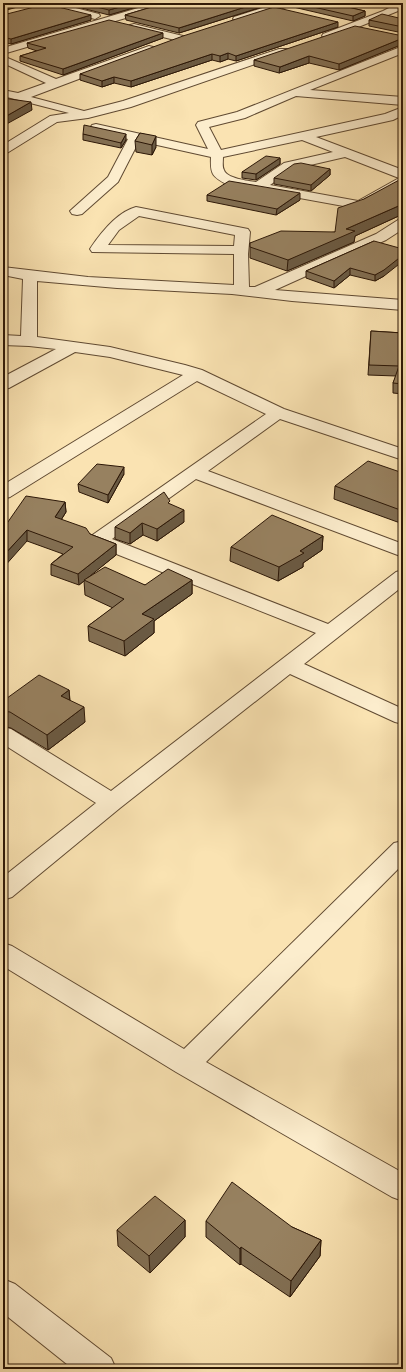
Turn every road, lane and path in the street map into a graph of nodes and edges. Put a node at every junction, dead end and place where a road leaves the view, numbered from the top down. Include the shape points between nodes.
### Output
1 (46, 3) edge
2 (166, 3) edge
3 (257, 3) edge
4 (288, 3) edge
5 (396, 3) edge
6 (403, 5) edge
7 (274, 7) junction
8 (32, 8) edge
9 (296, 12) edge
10 (109, 20) junction
11 (331, 21) edge
12 (230, 22) edge
13 (353, 27) junction
14 (367, 30) edge
15 (315, 40) edge
16 (292, 47) edge
17 (403, 49) edge
18 (3, 51) edge
19 (3, 59) edge
20 (21, 67) junction
21 (9, 72) dead end
22 (55, 83) junction
23 (3, 93) edge
24 (293, 93) junction
25 (19, 97) junction
26 (403, 101) edge
27 (403, 111) edge
28 (88, 114) junction
29 (389, 117) junction
30 (54, 119) junction
31 (403, 122) edge
32 (10, 133) dead end
33 (25, 136) junction
34 (303, 136) junction
35 (135, 137) junction
36 (3, 150) edge
37 (345, 153) junction
38 (217, 155) junction
39 (403, 175) edge
40 (403, 181) edge
41 (259, 186) junction
42 (77, 211) dead end
43 (403, 222) edge
44 (380, 237) junction
45 (396, 241) dead end
46 (241, 250) junction
47 (3, 271) edge
48 (30, 276) junction
49 (249, 291) junction
50 (403, 305) edge
51 (3, 340) edge
52 (29, 341) junction
53 (73, 347) junction
54 (196, 374) junction
55 (3, 384) edge
56 (278, 413) junction
57 (403, 455) edge
58 (194, 472) junction
59 (3, 494) edge
60 (403, 551) edge
61 (403, 576) edge
62 (331, 632) junction
63 (288, 665) junction
64 (403, 717) edge
65 (3, 734) edge
66 (112, 802) junction
67 (403, 849) edge
68 (3, 891) edge
69 (3, 953) edge
70 (186, 1064) junction
71 (403, 1188) edge
72 (3, 1294) edge
73 (99, 1369) edge

1 - 8 street
1 - 10 street
2 - 10 street
3 - 7 street
4 - 7 street
5 - 6 street
6 - 13 street
7 - 9 street
7 - 12 street
10 - 18 street
10 - 22 street via 183,37
11 - 13 street
13 - 14 street
13 - 15 street
16 - 28 street via 127,104
17 - 24 street
19 - 20 street
20 - 21 street
20 - 22 street
22 - 25 street
23 - 25 street
24 - 26 street
24 - 38 street via 242,115 202,125
25 - 28 street
27 - 29 street
28 - 30 street
29 - 31 street
29 - 34 street
30 - 33 street
30 - 35 street
32 - 33 street
33 - 36 street
34 - 37 street
34 - 38 street
35 - 38 street
35 - 42 street via 112,179
37 - 39 street
37 - 41 street via 290,166
38 - 41 street via 217,170 220,176 233,182
40 - 41 street via 360,205
43 - 44 street
44 - 45 street
44 - 49 street
46 - 46 street via 243,232 136,211 114,228 97,249
46 - 49 street
47 - 48 street
48 - 49 street via 83,282
48 - 52 street
49 - 50 street
51 - 52 street
52 - 53 street
53 - 54 street via 110,352
53 - 55 street
54 - 56 street
54 - 59 street
56 - 57 street
56 - 58 street
58 - 60 street
58 - 62 street via 98,540
61 - 62 street
62 - 63 street
63 - 64 street
63 - 66 street
65 - 66 street
66 - 68 street
67 - 70 street
69 - 70 street
70 - 71 street
72 - 73 street

